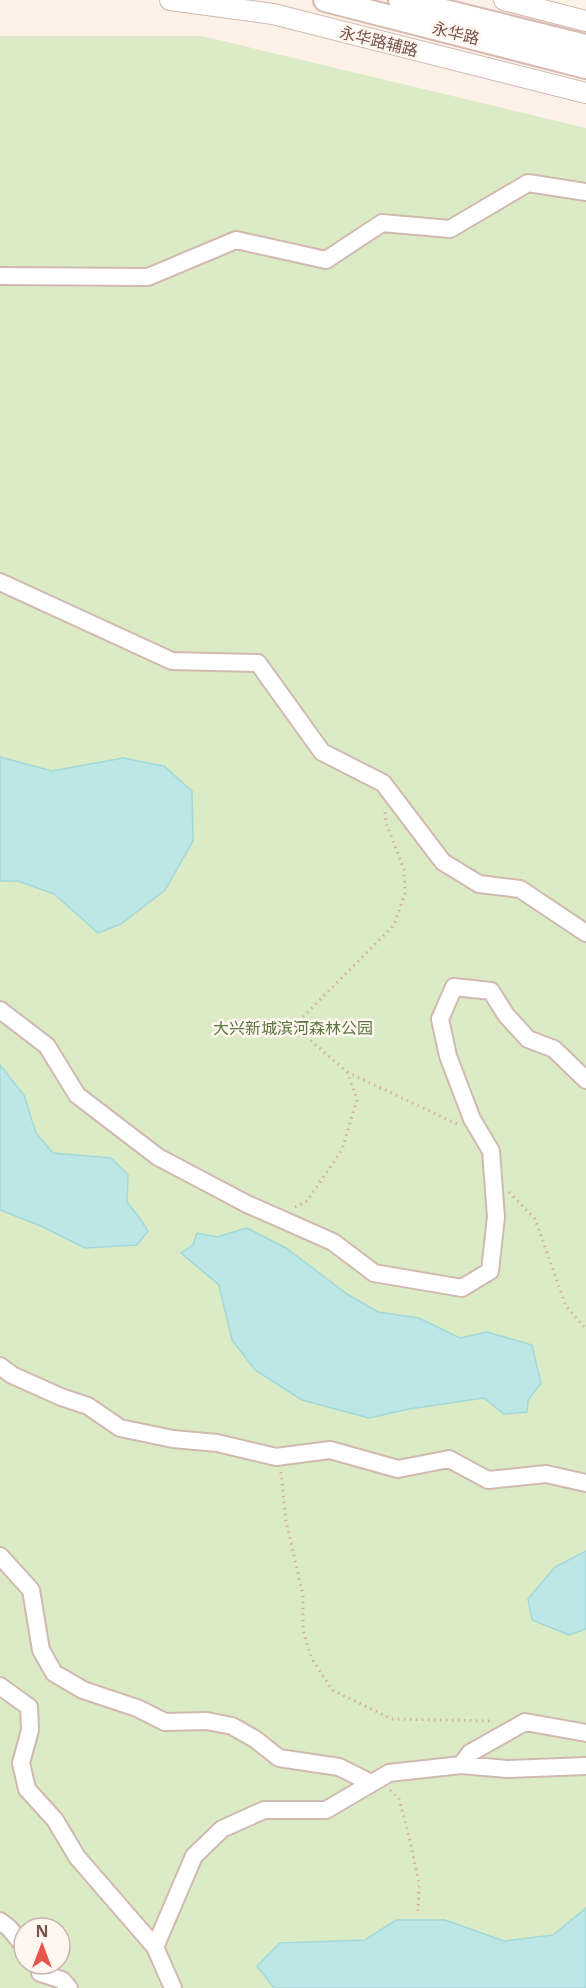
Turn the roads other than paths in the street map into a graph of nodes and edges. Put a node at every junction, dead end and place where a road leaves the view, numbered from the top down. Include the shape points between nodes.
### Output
1 (170, 0) edge
2 (325, 0) edge
3 (400, 0) edge
4 (504, 0) edge
5 (586, 21) edge
6 (586, 46) edge
7 (586, 67) edge
8 (586, 93) edge
9 (586, 192) edge
10 (0, 276) edge
11 (0, 582) edge
12 (586, 933) edge
13 (0, 1010) edge
14 (586, 1080) edge
15 (0, 1366) edge
16 (586, 1483) edge
17 (0, 1556) edge
18 (0, 1686) edge
19 (586, 1733) edge
20 (461, 1765) junction
21 (586, 1766) edge
22 (376, 1781) junction
23 (0, 1921) edge
24 (12, 1932) edge
25 (155, 1947) junction
26 (44, 1976) edge
27 (69, 1988) edge
28 (173, 1988) edge

1 - 8 street, 永华路辅路 via 273,14
2 - 7 main road, 永华路
3 - 6 main road, 永华路
4 - 5 street
9 - 10 street via 528,183 450,229 382,223 326,260 236,240 148,277
11 - 12 street via 172,661 258,663 322,752 383,783 443,862 479,884 520,889
13 - 14 street via 47,1046 78,1095 158,1156 247,1204 333,1242 374,1273 462,1288 490,1271 496,1216 491,1151 472,1119 448,1056 440,1018 454,987 491,991 528,1039 554,1049
15 - 16 street via 12,1375 88,1406 120,1428 173,1439 217,1443 275,1456 330,1450 398,1469 449,1459 488,1480 546,1474
17 - 22 street via 31,1590 41,1650 54,1673 83,1690 165,1722 207,1721 232,1726 279,1758 339,1767
18 - 25 street via 29,1707 30,1730 21,1763 27,1789 55,1820 76,1857
19 - 20 street via 525,1722 470,1753
20 - 21 street via 507,1769
20 - 22 street via 389,1773
22 - 25 street via 326,1810 264,1810 222,1829 194,1856
23 - 24 street
25 - 28 street
26 - 27 street via 62,1980

